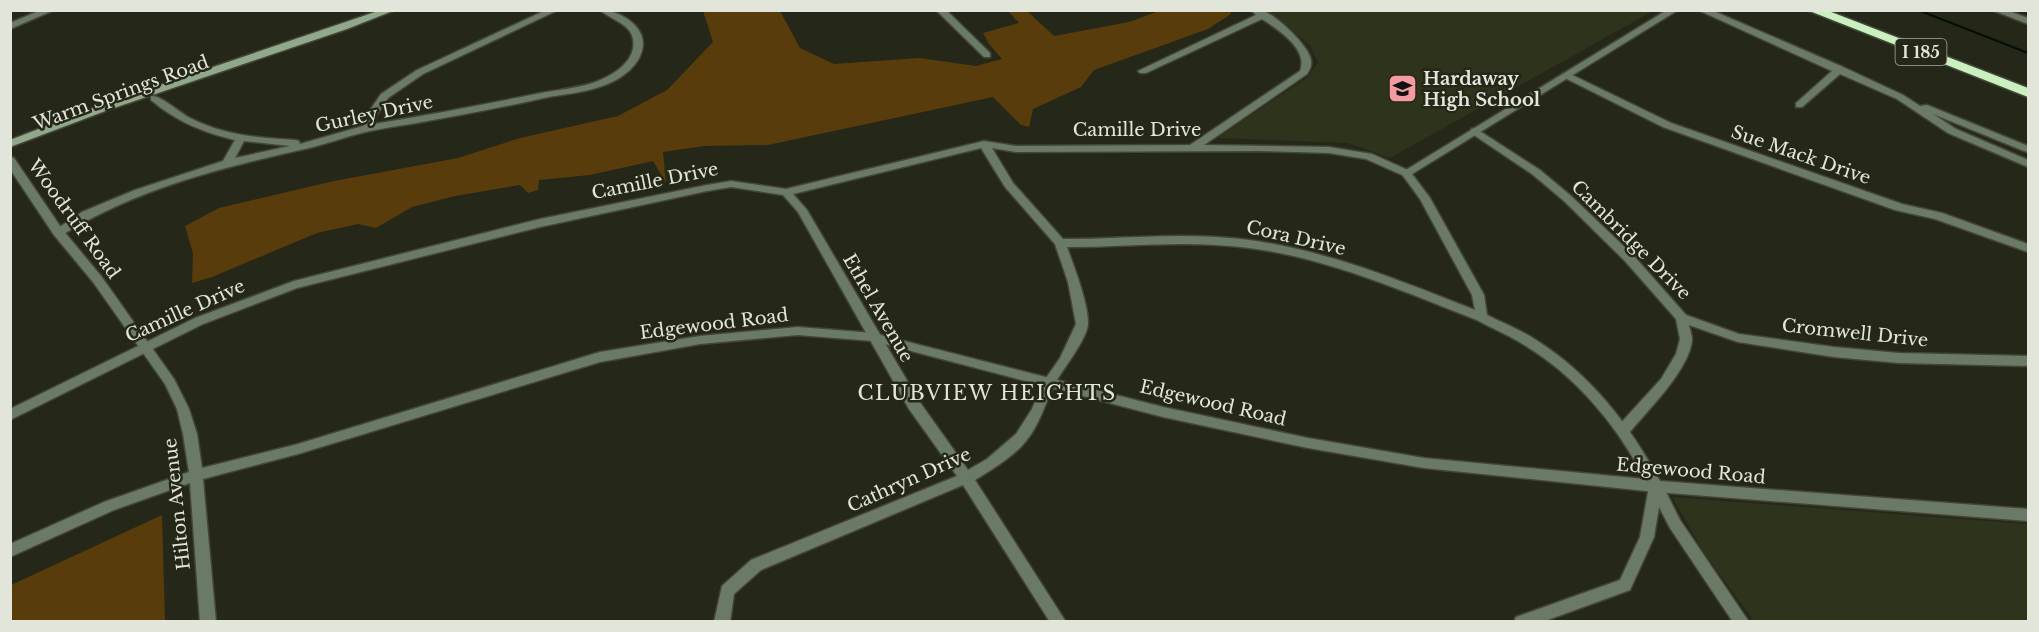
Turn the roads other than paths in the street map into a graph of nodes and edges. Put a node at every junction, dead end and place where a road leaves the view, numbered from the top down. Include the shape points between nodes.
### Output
1 (50, 10) edge
2 (391, 10) edge
3 (554, 10) edge
4 (604, 10) edge
5 (940, 10) edge
6 (1674, 10) edge
7 (1702, 10) edge
8 (1814, 10) edge
9 (1836, 10) edge
10 (1996, 10) edge
11 (1259, 13) edge
12 (2028, 21) edge
13 (10, 26) edge
14 (987, 56) dead end
15 (242, 63) junction
16 (1840, 69) junction
17 (1143, 71) dead end
18 (1568, 76) junction
19 (2028, 84) edge
20 (2028, 93) edge
21 (1900, 97) junction
22 (154, 98) junction
23 (1799, 105) dead end
24 (368, 129) junction
25 (1475, 130) junction
26 (240, 139) junction
27 (10, 144) edge
28 (312, 144) junction
29 (984, 144) junction
30 (1192, 148) junction
31 (2028, 149) edge
32 (10, 152) edge
33 (10, 160) edge
34 (227, 163) junction
35 (2028, 164) edge
36 (1406, 172) junction
37 (786, 192) junction
38 (58, 232) junction
39 (1060, 243) junction
40 (2027, 246) edge
41 (109, 298) joint
42 (1480, 317) junction
43 (1682, 318) junction
44 (873, 337) junction
45 (145, 347) junction
46 (2028, 361) edge
47 (1050, 381) junction
48 (10, 415) edge
49 (1624, 429) junction
50 (196, 475) junction
51 (966, 478) junction
52 (1656, 486) junction
53 (2028, 516) edge
54 (10, 551) edge
55 (208, 621) edge
56 (722, 621) edge
57 (1059, 621) edge
58 (1521, 621) edge
59 (1742, 621) edge

1 - 13 street
2 - 15 main road, Warm Springs Road
3 - 24 street via 420,72 384,96
4 - 24 street, Gurley Drive via 632,27 638,38 638,51 623,71 600,84
5 - 14 street
6 - 18 street
7 - 16 street
8 - 20 highway, I 185
9 - 19 highway, I 185
10 - 12 street
11 - 17 street
11 - 30 street via 1304,52 1308,62 1304,72
15 - 22 main road, Warm Springs Road via 220,75
15 - 27 main road, Warm Springs Road via 87,112
16 - 21 street
16 - 23 street
18 - 25 street
18 - 40 street, Sue Mack Drive via 1667,125 1899,207
21 - 31 street
21 - 35 street via 1952,131
22 - 26 street via 175,116
22 - 32 main road, Warm Springs Road
24 - 28 street, Gurley Drive
25 - 36 street
25 - 43 street, Cambridge Drive via 1567,198 1629,258
26 - 28 street
26 - 34 street
28 - 34 street, Gurley Drive
29 - 30 street, Camille Drive via 1016,149
29 - 37 street, Camille Drive
29 - 39 street, Cathryn Drive via 1009,185
30 - 36 street, Camille Drive via 1329,150 1368,156
33 - 38 street, Woodruff Road
34 - 38 street, Gurley Drive via 139,192
36 - 42 street via 1425,198 1478,295
37 - 44 street, Ethel Avenue via 808,220
37 - 45 street, Camille Drive via 731,184 551,221 294,285 199,321
38 - 41 street, Woodruff Road
39 - 42 street, Cora Drive via 1242,243 1290,252 1380,278
39 - 47 street, Cathryn Drive via 1074,282 1082,324
41 - 45 street, Hilton Avenue
42 - 49 street, Cora Drive via 1529,342 1574,373
43 - 46 street, Cromwell Drive via 1738,338 1834,352
43 - 49 street, Cambridge Drive via 1686,339 1682,355 1665,382
44 - 47 street, Edgewood Road
44 - 50 street, Edgewood Road via 798,332 700,340 600,357 298,449
44 - 51 street, Ethel Avenue via 914,405
45 - 48 street, Camille Drive
45 - 50 street, Hilton Avenue via 170,382 183,410
47 - 51 street, Cathryn Drive via 1021,438 992,463
47 - 52 street, Edgewood Road via 1163,412 1308,443 1424,463
49 - 52 street, Cora Drive
50 - 54 street, Edgewood Road via 109,506
50 - 55 street, Hilton Avenue
51 - 56 street, Cathryn Drive via 756,566 727,591
51 - 57 street, Ethel Avenue
52 - 53 street, Edgewood Road
52 - 58 street via 1647,537 1625,585
52 - 59 street, Cora Drive via 1676,524

